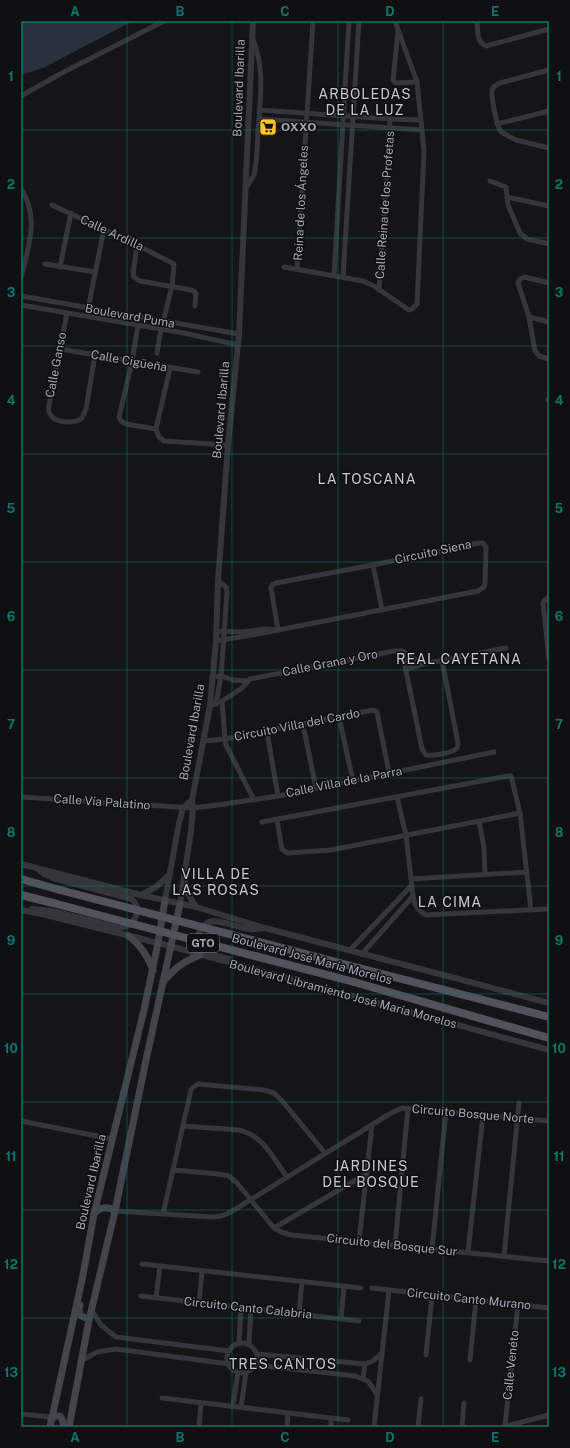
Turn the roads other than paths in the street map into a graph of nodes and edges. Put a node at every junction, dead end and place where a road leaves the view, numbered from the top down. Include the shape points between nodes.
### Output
1 (164, 21) edge
2 (252, 21) edge
3 (313, 21) edge
4 (349, 21) edge
5 (359, 21) edge
6 (395, 21) edge
7 (477, 21) edge
8 (549, 29) edge
9 (398, 30) junction
10 (252, 35) junction
11 (549, 70) edge
12 (417, 82) junction
13 (21, 96) edge
14 (260, 110) junction
15 (549, 110) edge
16 (306, 112) junction
17 (344, 115) junction
18 (352, 116) junction
19 (259, 119) junction
20 (390, 119) junction
21 (421, 120) junction
22 (306, 122) junction
23 (497, 124) junction
24 (343, 125) junction
25 (351, 125) junction
26 (389, 128) junction
27 (422, 130) junction
28 (549, 148) edge
29 (490, 181) dead end
30 (246, 188) junction
31 (21, 189) edge
32 (507, 197) junction
33 (52, 205) dead end
34 (549, 206) edge
35 (71, 213) junction
36 (104, 229) junction
37 (137, 244) junction
38 (549, 244) edge
39 (45, 264) dead end
40 (60, 267) junction
41 (284, 267) dead end
42 (297, 269) junction
43 (95, 272) junction
44 (334, 275) junction
45 (343, 277) junction
46 (21, 278) edge
47 (549, 283) edge
48 (172, 286) junction
49 (379, 290) junction
50 (21, 296) edge
51 (21, 305) edge
52 (195, 306) dead end
53 (88, 309) junction
54 (67, 313) junction
55 (529, 317) junction
56 (164, 322) junction
57 (549, 322) edge
58 (138, 325) junction
59 (161, 329) junction
60 (239, 334) junction
61 (238, 344) junction
62 (60, 349) junction
63 (157, 354) dead end
64 (95, 355) junction
65 (549, 359) edge
66 (132, 362) junction
67 (170, 368) junction
68 (198, 372) dead end
69 (156, 429) junction
70 (228, 445) junction
71 (373, 565) junction
72 (218, 581) junction
73 (547, 599) edge
74 (382, 609) junction
75 (278, 630) junction
76 (547, 630) edge
77 (216, 631) junction
78 (225, 631) junction
79 (225, 640) junction
80 (216, 641) junction
81 (506, 648) dead end
82 (402, 652) junction
83 (549, 659) edge
84 (442, 660) junction
85 (423, 664) junction
86 (406, 669) junction
87 (221, 676) junction
88 (212, 677) junction
89 (247, 681) junction
90 (222, 701) junction
91 (213, 705) junction
92 (339, 717) junction
93 (303, 725) junction
94 (266, 732) junction
95 (225, 739) junction
96 (203, 741) junction
97 (494, 752) dead end
98 (389, 773) junction
99 (353, 781) junction
100 (316, 788) junction
101 (278, 796) junction
102 (21, 797) edge
103 (397, 797) junction
104 (192, 800) junction
105 (254, 800) junction
106 (183, 808) junction
107 (193, 808) junction
108 (520, 813) junction
109 (277, 820) junction
110 (479, 821) junction
111 (262, 822) dead end
112 (406, 835) junction
113 (21, 864) edge
114 (37, 867) junction
115 (527, 872) junction
116 (170, 874) junction
117 (485, 874) junction
118 (184, 878) junction
119 (410, 878) junction
120 (21, 879) edge
121 (411, 886) junction
122 (21, 895) edge
123 (141, 895) junction
124 (413, 896) junction
125 (165, 900) junction
126 (180, 904) junction
127 (196, 907) junction
128 (546, 909) dead end
129 (22, 910) edge
130 (531, 910) junction
131 (378, 922) junction
132 (265, 928) junction
133 (384, 928) junction
134 (129, 936) junction
135 (158, 943) junction
136 (171, 947) junction
137 (350, 950) junction
138 (362, 954) junction
139 (200, 956) junction
140 (246, 967) junction
141 (152, 970) junction
142 (162, 984) junction
143 (549, 1003) edge
144 (549, 1017) edge
145 (549, 1038) edge
146 (549, 1050) edge
147 (519, 1103) dead end
148 (408, 1108) junction
149 (446, 1111) junction
150 (483, 1115) junction
151 (517, 1118) junction
152 (21, 1121) edge
153 (549, 1121) edge
154 (372, 1125) junction
155 (183, 1126) junction
156 (112, 1139) junction
157 (325, 1153) junction
158 (173, 1170) junction
159 (366, 1174) junction
160 (287, 1177) junction
161 (250, 1200) junction
162 (115, 1211) junction
163 (94, 1214) junction
164 (163, 1214) junction
165 (274, 1228) junction
166 (358, 1241) junction
167 (395, 1245) junction
168 (432, 1249) junction
169 (468, 1252) junction
170 (504, 1256) junction
171 (549, 1260) edge
172 (142, 1264) dead end
173 (160, 1266) junction
174 (202, 1271) junction
175 (83, 1275) junction
176 (302, 1281) junction
177 (344, 1286) junction
178 (362, 1288) dead end
179 (372, 1288) dead end
180 (389, 1290) junction
181 (141, 1296) dead end
182 (432, 1296) junction
183 (156, 1298) junction
184 (476, 1300) junction
185 (199, 1303) junction
186 (518, 1304) junction
187 (241, 1307) junction
188 (251, 1308) junction
189 (549, 1308) edge
190 (91, 1309) junction
191 (299, 1314) junction
192 (341, 1319) junction
193 (89, 1320) junction
194 (359, 1321) dead end
195 (239, 1343) junction
196 (249, 1344) junction
197 (229, 1351) junction
198 (382, 1353) junction
199 (257, 1354) junction
200 (426, 1355) dead end
201 (470, 1360) dead end
202 (82, 1361) junction
203 (229, 1364) junction
204 (256, 1364) junction
205 (366, 1364) junction
206 (238, 1372) junction
207 (246, 1373) junction
208 (364, 1379) junction
209 (377, 1394) junction
210 (162, 1398) dead end
211 (421, 1399) dead end
212 (201, 1403) junction
213 (464, 1403) dead end
214 (233, 1406) junction
215 (241, 1408) junction
216 (288, 1413) junction
217 (21, 1414) edge
218 (549, 1414) edge
219 (332, 1418) junction
220 (348, 1420) dead end
221 (51, 1421) edge
222 (64, 1427) edge
223 (69, 1427) edge
224 (199, 1427) edge
225 (287, 1427) edge
226 (331, 1427) edge
227 (374, 1427) edge
228 (418, 1427) edge
229 (462, 1427) edge
230 (504, 1427) edge

1 - 13 street
2 - 10 street, Boulevard Ibarilla
3 - 16 street, Reina de los Ángeles
4 - 17 street
5 - 18 street
6 - 9 street
7 - 8 street via 479,40 486,46
9 - 12 street
9 - 12 street via 393,80 396,83
10 - 14 street via 261,68
10 - 30 street, Boulevard Ibarilla
11 - 23 street via 495,86 491,93
12 - 21 street
14 - 16 street
14 - 19 street
15 - 23 street
16 - 17 street
16 - 22 street, Reina de los Ángeles
17 - 18 street
17 - 24 street
18 - 20 street
18 - 25 street
19 - 22 street
19 - 30 street via 254,175
20 - 21 street
20 - 26 street, Calle Reina de los Profetas
21 - 27 street
22 - 24 street
22 - 42 street, Reina de los Ángeles
23 - 28 street via 501,132 516,140
24 - 25 street
24 - 44 street
25 - 26 street
25 - 45 street
26 - 27 street
26 - 49 street, Calle Reina de los Profetas
27 - 49 street via 424,151 418,302 409,310
29 - 32 street via 506,187
30 - 60 street, Boulevard Ibarilla
31 - 46 street via 30,211 32,231
32 - 34 street
32 - 38 street via 522,236
33 - 35 street, Calle Ardilla
35 - 36 street, Calle Ardilla
35 - 40 street
36 - 37 street, Calle Ardilla
36 - 43 street
37 - 48 street, Calle Ardilla via 172,262 175,266
37 - 48 street via 133,274 136,280
39 - 40 street
40 - 43 street
41 - 42 street
42 - 44 street
43 - 53 street
44 - 45 street
45 - 49 street via 369,283
47 - 55 street via 525,277 518,281
48 - 52 street via 194,291
48 - 56 street
50 - 53 street, Boulevard Puma
51 - 54 street, Boulevard Puma
53 - 56 street, Boulevard Puma
54 - 58 street, Boulevard Puma
54 - 62 street, Calle Ganso
55 - 57 street
55 - 65 street via 535,351 539,356
56 - 60 street, Boulevard Puma
58 - 59 street, Boulevard Puma
58 - 66 street
59 - 61 street, Boulevard Puma
59 - 63 street
60 - 61 street, Boulevard Ibarilla
61 - 70 street, Boulevard Ibarilla
62 - 64 street, Calle Cigüeña
62 - 64 street, Calle Ganso via 48,405 52,416 62,421 82,418 86,409
64 - 66 street, Calle Cigüeña
66 - 67 street, Calle Cigüeña
66 - 69 street via 119,417 126,424
67 - 68 street, Calle Cigüeña
67 - 69 street
69 - 70 street via 158,437 164,441
70 - 72 street, Boulevard Ibarilla
71 - 74 street
71 - 74 street, Circuito Siena via 479,542 486,547 486,582 481,589
71 - 75 street, Circuito Siena via 274,583 271,588
72 - 77 street, Boulevard Ibarilla
72 - 78 street via 227,589
73 - 76 street via 543,603
74 - 75 street, Circuito Siena
75 - 78 street, Circuito Siena
75 - 79 street, Circuito Siena
76 - 83 street
77 - 78 street, Circuito Siena
77 - 80 street, Boulevard Ibarilla
78 - 79 street
79 - 80 street, Circuito Siena
79 - 87 street
80 - 88 street, Boulevard Ibarilla
81 - 84 street
82 - 85 street
82 - 86 street
82 - 89 street, Calle Grana y Oro via 394,651
84 - 85 street
84 - 86 street via 458,743 458,747 453,751 430,756 424,753
85 - 86 street
87 - 88 street, Calle Grana y Oro
87 - 89 street, Calle Grana y Oro
87 - 91 street
88 - 91 street, Boulevard Ibarilla
89 - 90 street, Calle Grana y Oro via 242,688
90 - 91 street, Calle Grana y Oro
90 - 95 street
91 - 96 street, Boulevard Ibarilla
92 - 93 street, Circuito Villa del Cardo
92 - 98 street, Circuito Villa del Cardo via 373,710 377,712
92 - 99 street
93 - 94 street, Circuito Villa del Cardo
93 - 100 street
94 - 95 street, Circuito Villa del Cardo
94 - 101 street
95 - 96 street, Circuito Villa del Cardo
95 - 105 street via 231,757
96 - 104 street, Boulevard Ibarilla
97 - 98 street, Calle Villa de la Parra
98 - 99 street, Calle Villa de la Parra
99 - 100 street, Calle Villa de la Parra
100 - 101 street, Calle Villa de la Parra
101 - 105 street, Calle Villa de la Parra
102 - 106 street, Calle Vía Palatino
103 - 108 street via 508,776 512,778
103 - 109 street
103 - 112 street
104 - 106 street
104 - 107 street, Boulevard Ibarilla
105 - 107 street, Calle Villa de la Parra
106 - 107 street, Calle Vía Palatino
106 - 116 street
107 - 118 street, Boulevard Ibarilla
108 - 110 street
108 - 115 street
109 - 111 street
109 - 112 street via 282,849 287,853 331,850
110 - 112 street
110 - 117 street
112 - 119 street
113 - 114 street
114 - 123 street
114 - 129 street via 53,878 132,899 138,908 135,919 129,925 120,928 52,911
115 - 117 street
115 - 130 street
116 - 123 street via 156,887
116 - 125 street
117 - 119 street
118 - 126 street, Boulevard Ibarilla
118 - 127 street via 188,894
119 - 121 street
120 - 144 main road, Boulevard José María Morelos / GTO, bridge
121 - 124 street
121 - 131 street
122 - 145 main road, Boulevard José María Morelos / GTO, bridge via 354,982
123 - 125 street
124 - 130 street via 417,910 426,915
124 - 133 street
125 - 126 street
125 - 135 main road, Boulevard Ibarilla
126 - 127 street
126 - 136 main road
127 - 132 street
128 - 130 street
129 - 134 street, Boulevard Libramiento José María Morelos
131 - 133 street
131 - 137 street
132 - 137 street
132 - 140 street via 251,930 213,922 206,923 199,933 198,944 206,952
133 - 138 street
134 - 135 street, Boulevard Libramiento José María Morelos
134 - 141 main road via 146,953
135 - 136 street, Boulevard Libramiento José María Morelos
135 - 141 main road, Boulevard Ibarilla
136 - 139 street, Boulevard Libramiento José María Morelos
136 - 142 main road
137 - 138 street
138 - 143 street
139 - 140 street, Boulevard Libramiento José María Morelos
139 - 142 main road via 177,966
140 - 146 street, Boulevard Libramiento José María Morelos
141 - 156 main road, Boulevard Ibarilla
142 - 162 main road
147 - 151 street
148 - 149 street, Circuito Bosque Norte
148 - 154 street, Circuito Bosque Norte via 397,1110
148 - 167 street
149 - 150 street, Circuito Bosque Norte
149 - 168 street
150 - 151 street, Circuito Bosque Norte
150 - 169 street
151 - 153 street, Circuito Bosque Norte
151 - 170 street
152 - 156 street
154 - 157 street, Circuito Bosque Norte
154 - 159 street
155 - 157 street via 192,1088 198,1084 264,1090 274,1093 283,1102
155 - 158 street
155 - 160 street via 248,1132 262,1143
156 - 163 main road, Boulevard Ibarilla
157 - 160 street, Circuito Bosque Norte
158 - 161 street, Circuito del Bosque Sur via 229,1176
158 - 164 street
159 - 165 street
159 - 166 street
160 - 161 street, Circuito Bosque Norte
161 - 164 street, Circuito Bosque Norte via 222,1216
161 - 165 street, Circuito del Bosque Sur
162 - 163 main road via 102,1208
162 - 164 street, Circuito Bosque Norte
162 - 190 main road
163 - 175 main road, Boulevard Ibarilla
165 - 166 street, Circuito del Bosque Sur via 291,1235
166 - 167 street, Circuito del Bosque Sur
167 - 168 street, Circuito del Bosque Sur
168 - 169 street, Circuito del Bosque Sur
169 - 170 street, Circuito del Bosque Sur
170 - 171 street, Circuito del Bosque Sur
172 - 173 street
173 - 174 street
173 - 183 street
174 - 176 street
174 - 185 street
175 - 193 main road via 84,1286 79,1313 81,1317
175 - 221 main road, Boulevard Ibarilla
176 - 177 street
176 - 191 street
177 - 178 street
177 - 192 street
179 - 180 street, Circuito Canto Murano
180 - 182 street, Circuito Canto Murano
180 - 198 street
181 - 183 street, Circuito Canto Calabria
182 - 184 street, Circuito Canto Murano
182 - 200 street
183 - 185 street, Circuito Canto Calabria
184 - 186 street, Circuito Canto Murano
184 - 201 street
185 - 187 street, Circuito Canto Calabria
186 - 189 street, Circuito Canto Murano
186 - 230 street, Calle Venéto
187 - 188 street, Circuito Canto Calabria
187 - 195 street
188 - 191 street, Circuito Canto Calabria
188 - 196 street
190 - 193 main road
190 - 197 street via 102,1325 116,1337
191 - 192 street, Circuito Canto Calabria
192 - 194 street, Circuito Canto Calabria
193 - 202 main road
195 - 196 street
195 - 197 street
196 - 199 street
197 - 203 street
198 - 205 street
198 - 209 street
199 - 204 street
199 - 205 street
202 - 203 street via 97,1352 116,1349
202 - 223 main road
203 - 206 street
204 - 207 street
204 - 208 street
205 - 208 street
206 - 207 street
206 - 214 street
207 - 215 street
208 - 209 street
209 - 227 street
210 - 212 street
211 - 228 street
212 - 214 street
212 - 224 street
213 - 229 street
214 - 215 street
215 - 216 street
216 - 219 street
216 - 225 street
217 - 221 street
218 - 230 street
219 - 220 street
219 - 226 street
221 - 222 main road via 55,1416 60,1416

